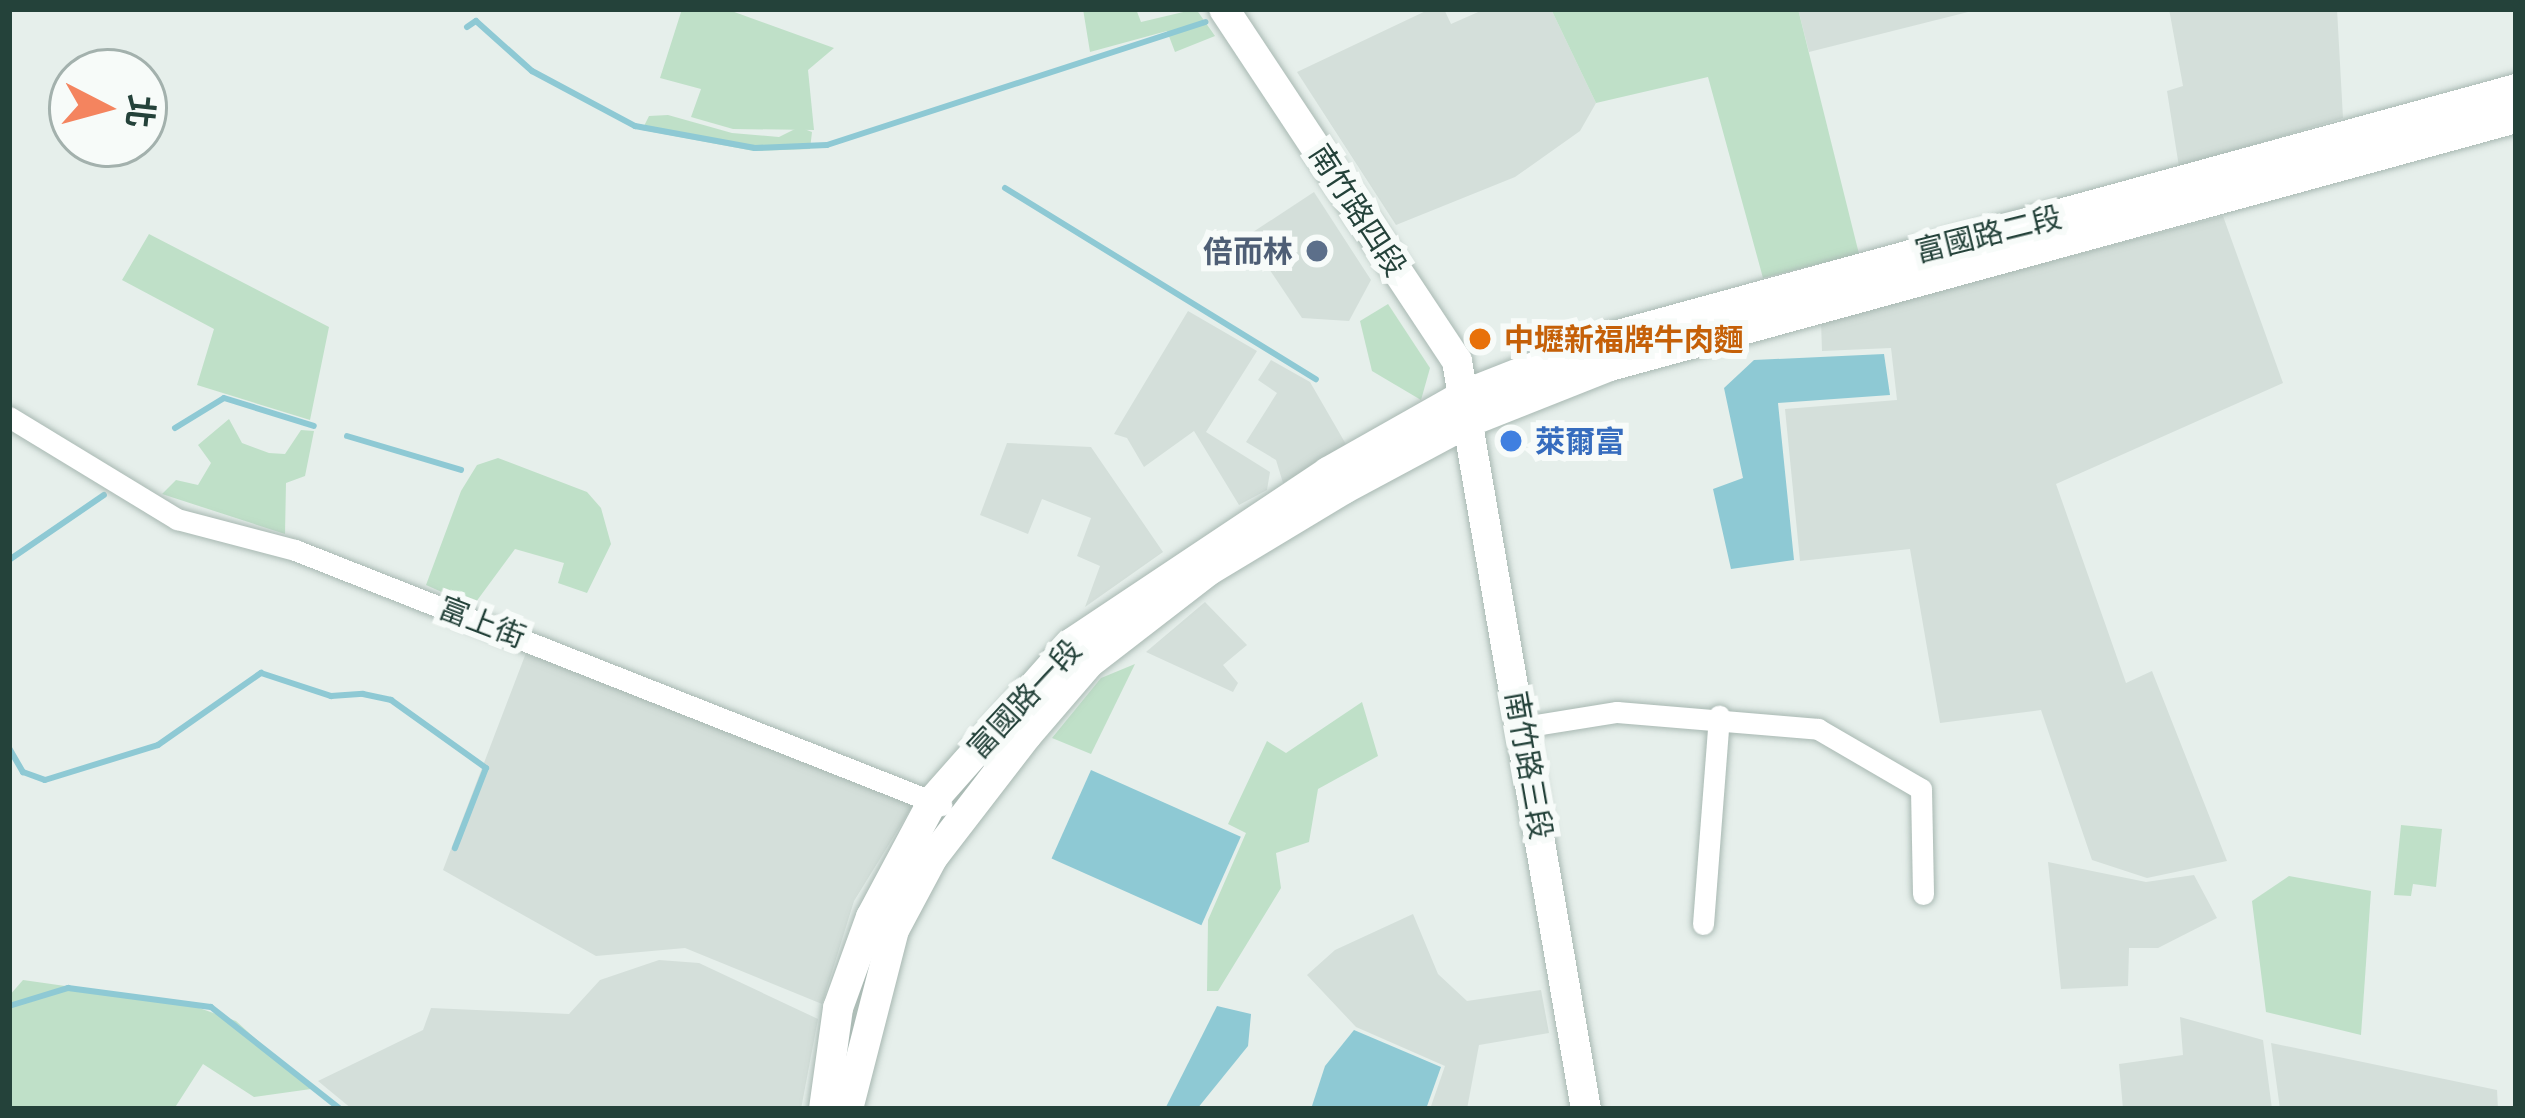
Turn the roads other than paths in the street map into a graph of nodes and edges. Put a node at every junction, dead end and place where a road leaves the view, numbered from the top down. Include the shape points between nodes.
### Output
1 (1224, 9) edge
2 (2516, 89) edge
3 (2516, 118) edge
4 (1469, 407) junction
5 (9, 417) edge
6 (1719, 716) junction
7 (1523, 727) junction
8 (934, 799) junction
9 (959, 821) junction
10 (1924, 894) dead end
11 (1703, 924) dead end
12 (824, 1109) edge
13 (848, 1109) edge
14 (1586, 1109) edge

1 - 4 street, 南竹路四段 via 1457,361
2 - 4 street, 富國路二段 via 2212,179 1815,276 1611,337
3 - 4 street, 富國路二段
4 - 7 street, 南竹路三段
4 - 8 street, 富國路一段 via 1198,552 1072,643
4 - 9 street, 富國路一段 via 1208,571 1089,662
5 - 8 street, 富上街 via 178,519 295,550
6 - 7 street via 1617,712
6 - 10 street via 1818,729 1921,789
6 - 11 street
7 - 14 street, 南竹路三段
8 - 9 street, 富上街
8 - 12 street, 富國路一段 via 872,917 838,1008
9 - 13 street, 富國路一段 via 893,930

